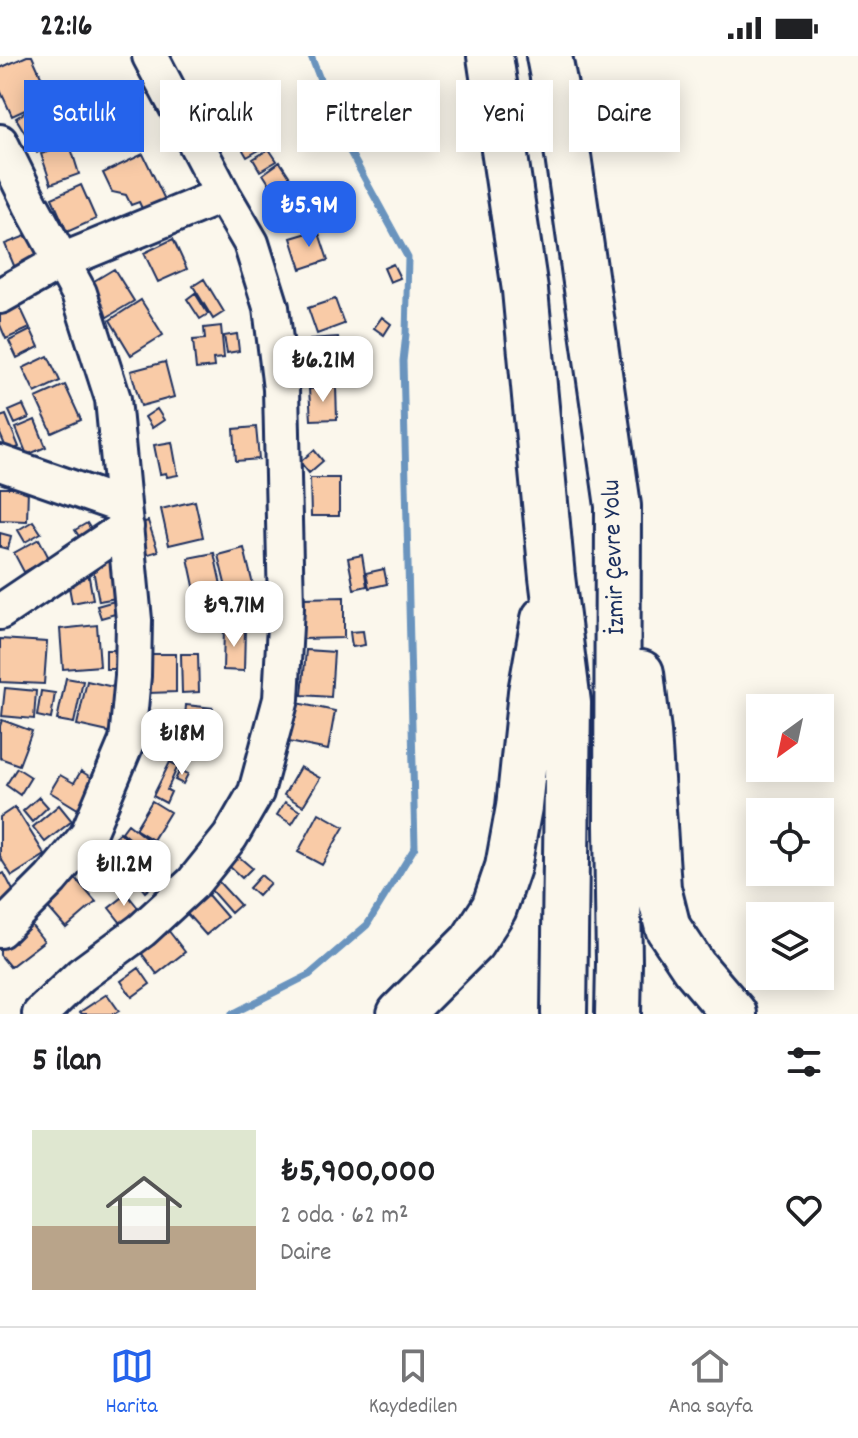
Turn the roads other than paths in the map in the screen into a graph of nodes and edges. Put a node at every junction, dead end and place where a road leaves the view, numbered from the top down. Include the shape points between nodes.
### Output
1 (150, 56) edge
2 (490, 56) edge
3 (549, 56) edge
4 (0, 142) edge
5 (223, 195) junction
6 (62, 261) junction
7 (0, 296) edge
8 (0, 463) edge
9 (618, 506) junction
10 (125, 517) junction
11 (552, 577) junction
12 (0, 612) edge
13 (0, 930) edge
14 (40, 1014) edge
15 (400, 1014) edge
16 (564, 1014) edge
17 (618, 1014) edge
18 (734, 1014) edge

1 - 5 street
2 - 11 highway via 525,290
3 - 9 highway, İzmir Çevre Yolu
4 - 6 street
5 - 6 street
5 - 14 street via 251,243 271,307 281,389 286,607 281,699 256,792 230,837 193,883
6 - 7 street
6 - 10 street via 79,293 113,399
8 - 10 street
9 - 17 highway, İzmir Çevre Yolu
9 - 18 highway via 648,732 658,888 668,928
10 - 12 street
10 - 13 street via 134,620 127,741 87,836
11 - 15 highway via 531,692 516,822 494,908 472,942
11 - 16 highway via 568,703

